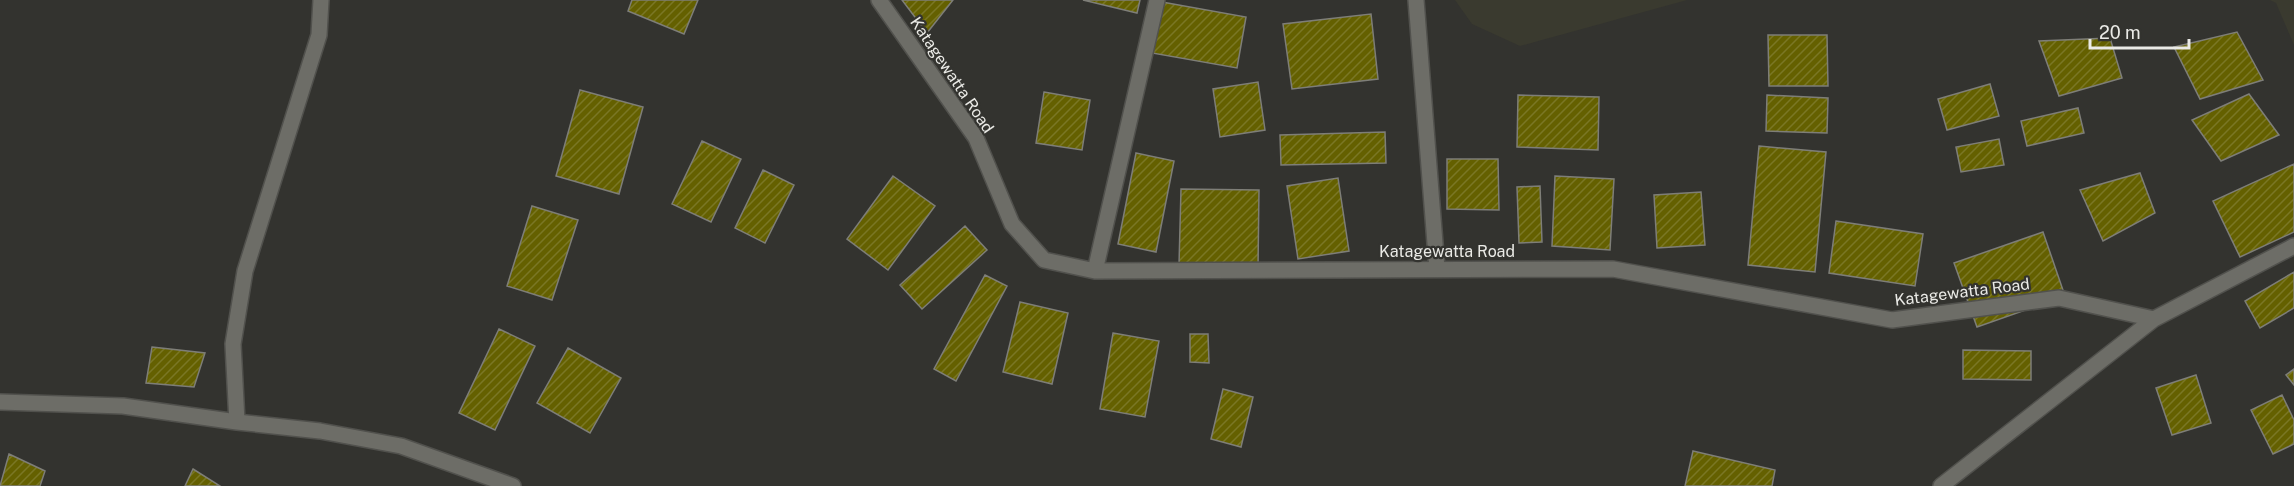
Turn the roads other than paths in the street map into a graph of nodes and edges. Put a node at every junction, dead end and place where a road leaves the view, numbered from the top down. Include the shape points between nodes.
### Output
1 (321, 0) edge
2 (879, 0) edge
3 (1157, 0) edge
4 (1416, 0) edge
5 (2294, 246) edge
6 (1437, 269) junction
7 (1095, 271) junction
8 (2154, 319) junction
9 (0, 402) edge
10 (237, 422) junction
11 (513, 486) edge
12 (1941, 486) edge

1 - 10 street via 319,35 245,271 233,344
2 - 7 street, Katagewatta Road via 976,138 1012,224 1044,260
3 - 7 street
4 - 6 street
5 - 8 street
6 - 7 street, Katagewatta Road
6 - 8 street, Katagewatta Road via 1613,269 1892,320 2060,298
8 - 12 street
9 - 10 street via 123,406
10 - 11 street via 320,431 401,446

